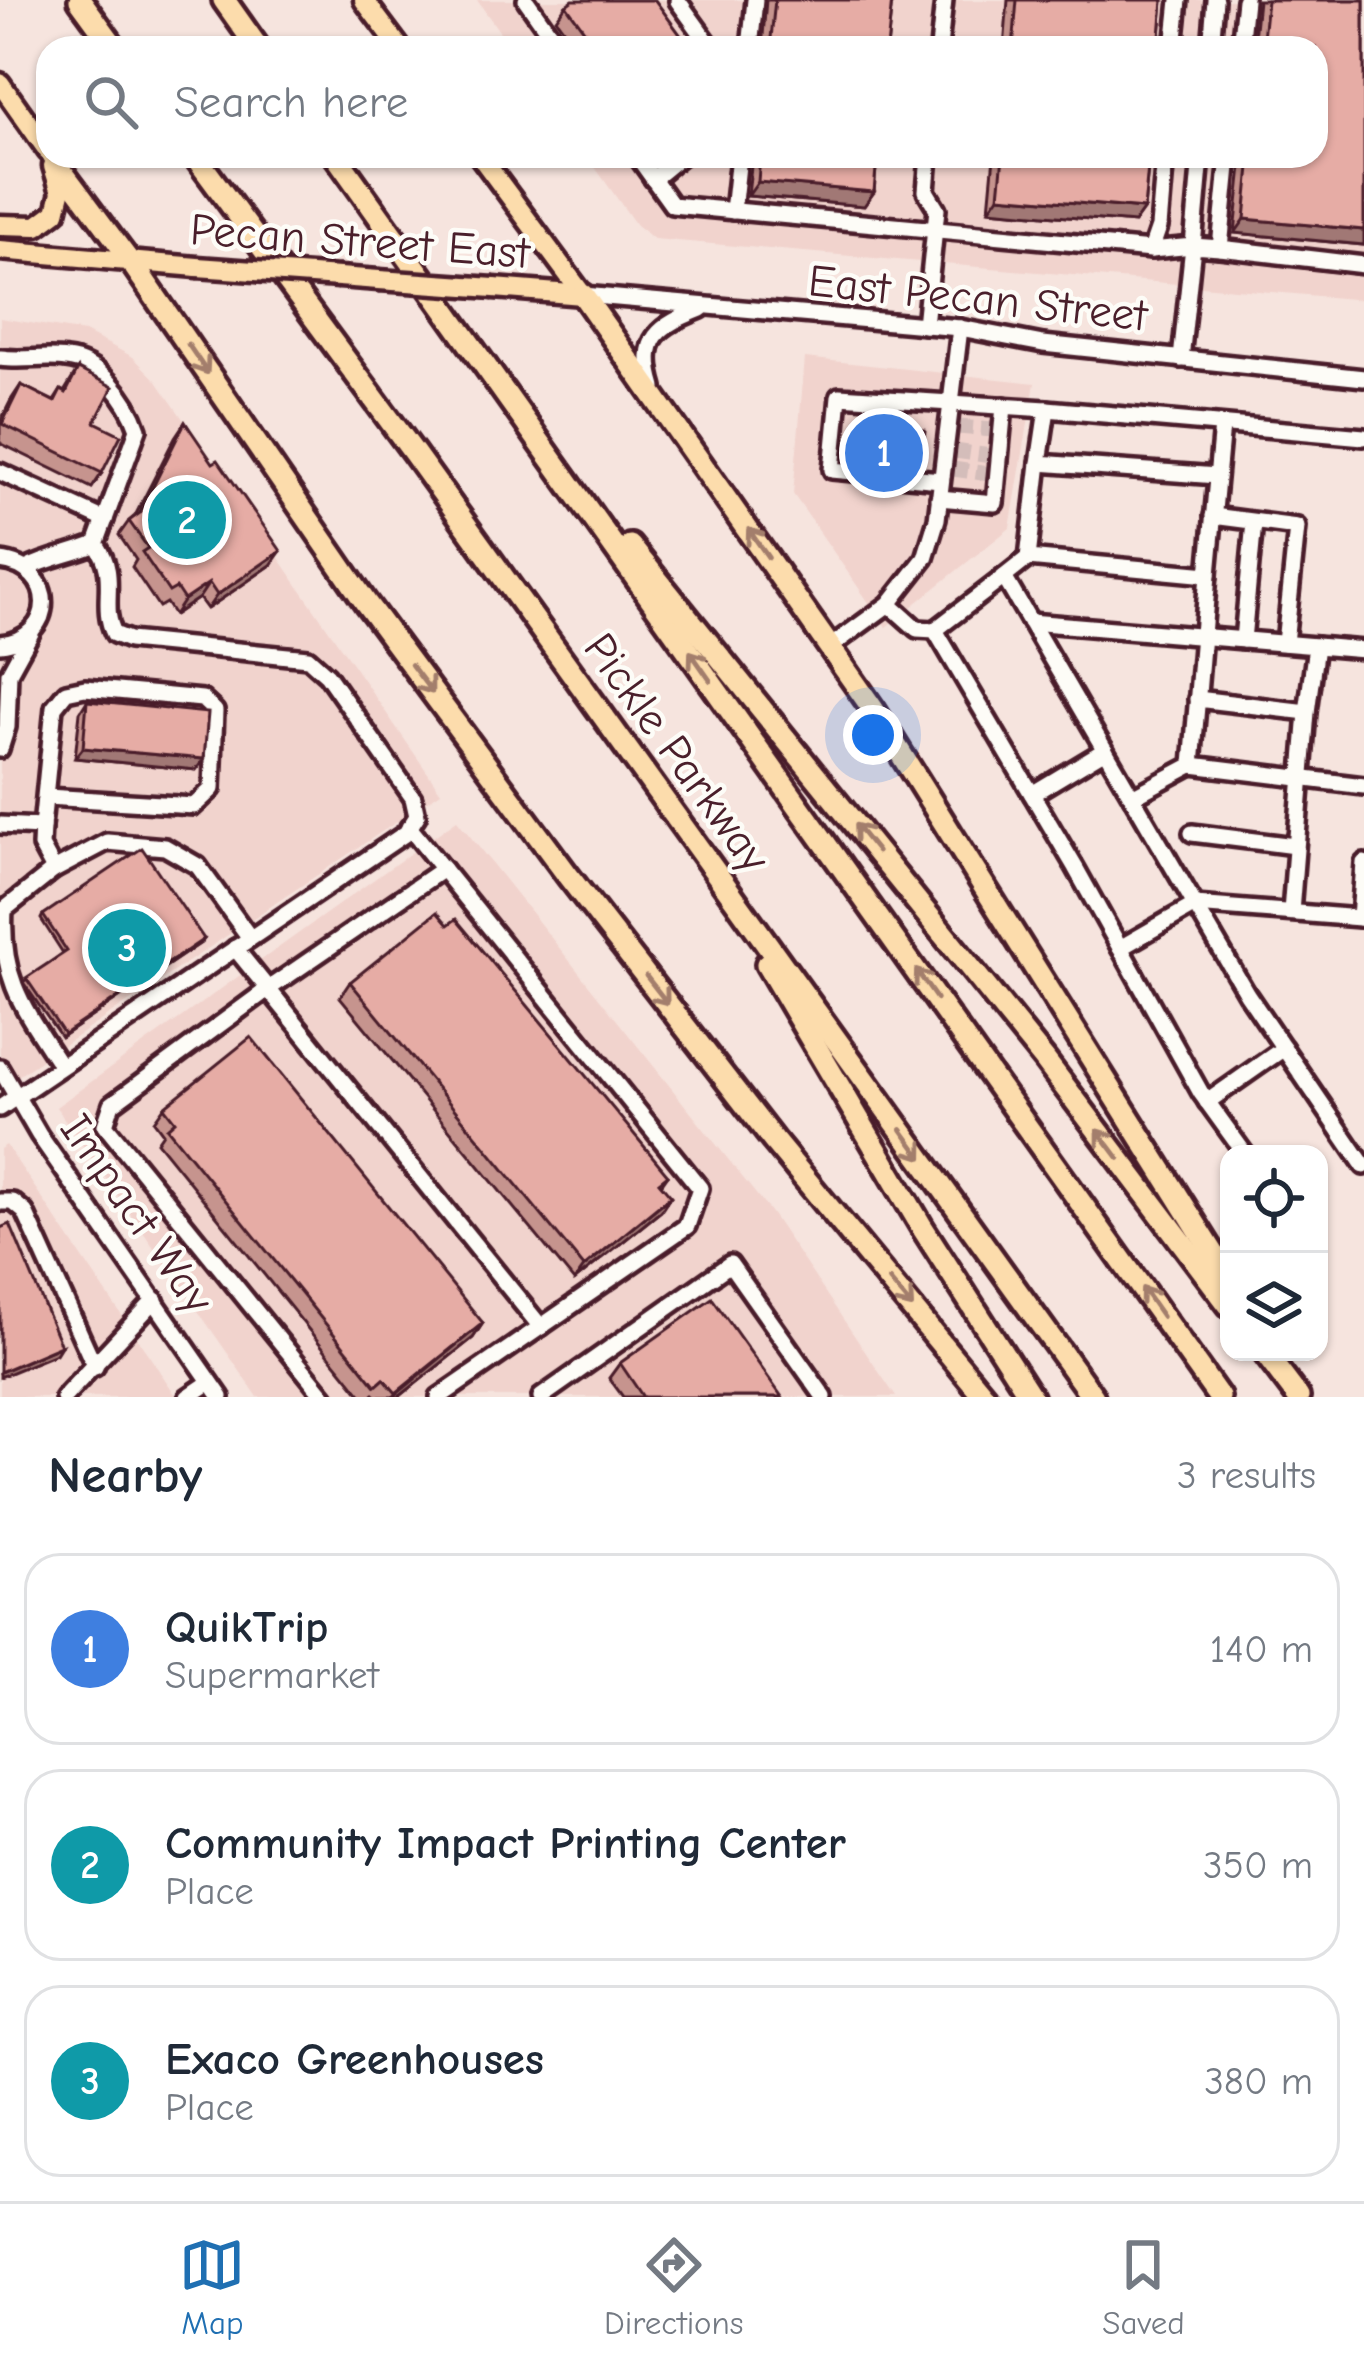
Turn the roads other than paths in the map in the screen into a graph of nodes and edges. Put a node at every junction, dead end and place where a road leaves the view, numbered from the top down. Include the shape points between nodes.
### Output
1 (80, 0) edge
2 (224, 0) edge
3 (364, 0) edge
4 (526, 0) edge
5 (678, 0) edge
6 (755, 0) edge
7 (944, 0) edge
8 (1178, 0) edge
9 (1215, 0) edge
10 (1245, 0) edge
11 (107, 36) edge
12 (250, 36) edge
13 (391, 36) edge
14 (552, 36) edge
15 (704, 36) edge
16 (751, 36) edge
17 (940, 36) edge
18 (1175, 36) edge
19 (1212, 36) edge
20 (1241, 36) edge
21 (0, 83) edge
22 (36, 134) edge
23 (54, 168) edge
24 (60, 168) edge
25 (204, 168) edge
26 (344, 168) edge
27 (489, 168) edge
28 (645, 168) edge
29 (666, 168) edge
30 (738, 168) edge
31 (928, 168) edge
32 (1164, 168) edge
33 (1200, 168) edge
34 (1228, 168) edge
35 (653, 179) junction
36 (733, 211) junction
37 (0, 225) edge
38 (935, 230) junction
39 (1192, 246) junction
40 (1220, 248) junction
41 (0, 250) edge
42 (1150, 250) junction
43 (132, 263) junction
44 (1364, 265) edge
45 (583, 295) junction
46 (704, 308) junction
47 (925, 325) junction
48 (960, 328) junction
49 (0, 358) edge
50 (1180, 359) junction
51 (494, 378) junction
52 (1364, 378) edge
53 (657, 396) junction
54 (952, 402) junction
55 (1004, 406) junction
56 (1047, 409) junction
57 (1222, 425) junction
58 (1364, 437) edge
59 (1040, 463) junction
60 (0, 472) edge
61 (1217, 476) junction
62 (944, 479) junction
63 (1213, 517) junction
64 (105, 520) junction
65 (1254, 522) junction
66 (96, 544) junction
67 (1028, 558) junction
68 (62, 560) junction
69 (10, 562) edge
70 (1208, 574) junction
71 (1004, 578) junction
72 (44, 596) junction
73 (889, 604) junction
74 (1030, 622) junction
75 (935, 630) junction
76 (32, 632) junction
77 (1203, 636) junction
78 (1243, 640) junction
79 (1285, 643) junction
80 (0, 644) edge
81 (1316, 646) junction
82 (830, 647) junction
83 (1364, 650) edge
84 (1197, 700) junction
85 (1307, 712) junction
86 (0, 749) edge
87 (1105, 750) junction
88 (1192, 765) junction
89 (1300, 778) junction
90 (1364, 786) edge
91 (1032, 794) junction
92 (47, 797) junction
93 (1132, 797) junction
94 (0, 825) edge
95 (42, 827) junction
96 (410, 827) junction
97 (1192, 833) dead end
98 (696, 844) junction
99 (1295, 846) junction
100 (1364, 863) edge
101 (443, 869) junction
102 (54, 870) junction
103 (1195, 905) junction
104 (1291, 912) junction
105 (1362, 918) edge
106 (243, 943) junction
107 (1120, 948) junction
108 (268, 989) junction
109 (1284, 1048) junction
110 (61, 1066) junction
111 (0, 1068) edge
112 (16, 1096) junction
113 (1207, 1102) junction
114 (0, 1108) edge
115 (1238, 1145) edge
116 (1364, 1166) edge
117 (0, 1202) edge
118 (1220, 1264) edge
119 (1220, 1293) edge
120 (154, 1300) junction
121 (542, 1327) junction
122 (1271, 1361) edge
123 (1280, 1361) edge
124 (95, 1367) junction
125 (210, 1382) junction
126 (550, 1394) edge
127 (64, 1397) edge
128 (188, 1397) edge
129 (221, 1397) edge
130 (325, 1397) edge
131 (439, 1397) edge
132 (824, 1397) edge
133 (985, 1397) edge
134 (1030, 1397) edge
135 (1093, 1397) edge
136 (1220, 1397) edge
137 (1300, 1397) edge

1 - 11 highway
2 - 12 highway
3 - 13 main road
4 - 14 street
5 - 15 street
6 - 16 street
7 - 17 street
8 - 18 street
9 - 19 street
10 - 20 street
21 - 22 main road
23 - 37 main road via 61,192 56,212 37,226
24 - 43 main road
25 - 98 highway, Pickle Parkway
26 - 51 highway, Pickle Parkway
27 - 45 main road
28 - 35 street
29 - 35 street
30 - 36 street
31 - 38 street
32 - 42 street
33 - 39 street
34 - 40 street
35 - 36 street via 672,206
36 - 38 street
38 - 42 street
38 - 47 street
39 - 40 street
39 - 42 street
39 - 50 street
40 - 44 street
41 - 43 main road
43 - 45 main road, Pecan Street East, bridge
43 -> 133 highway via 366,603 569,877
45 - 46 street, East Pecan Street
45 - 53 highway
46 - 47 street, East Pecan Street
46 - 53 street via 670,321 650,346
47 - 48 street, East Pecan Street
48 - 50 street, East Pecan Street
48 - 54 street
49 - 64 street via 73,360 104,375 135,420 138,436
50 - 52 street, East Pecan Street
119 -> 51 highway via 1044,1059
136 -> 51 highway, Pickle Parkway
82 -> 53 highway
54 - 55 street
54 - 62 street
54 - 62 street via 839,395 832,470
55 - 56 street
55 - 62 street via 995,503
56 - 57 street
56 - 59 street
57 - 58 street
57 - 61 street
59 - 61 street
59 - 67 street
60 - 64 street
61 - 63 street
62 - 73 street via 925,558
63 - 65 street
63 - 70 street
64 - 66 street
65 - 78 street
65 - 79 street via 1297,527
66 - 68 street
66 - 96 street via 110,568 110,626 120,638 292,654 317,664 413,798
67 - 70 street
67 - 71 street
68 - 69 street
68 - 72 street
69 - 72 street via 37,580
70 - 77 street
71 - 74 street
71 - 75 street
72 - 76 street
73 - 75 street via 917,629
73 - 82 street
74 - 77 street
74 - 87 street
75 - 91 street
76 - 80 street
76 - 86 street via 9,673
77 - 78 street
77 - 84 street
78 - 79 street
79 - 81 street
81 - 83 street
81 - 85 street
82 - 118 highway
84 - 85 street
84 - 88 street
85 - 89 street
87 - 91 street
87 - 93 street
88 - 89 street
88 - 93 street
89 - 90 street
89 - 99 street
91 - 107 street
92 - 92 street via 194,806 212,789 215,711 202,698 65,692 54,707
92 - 95 street
93 - 103 street
94 - 95 street
95 - 102 street via 41,846
96 - 101 street
96 - 106 street
97 - 99 street
98 - 134 highway
98 -> 135 highway, Pickle Parkway
99 - 104 street
100 - 105 street
101 - 108 street
101 - 121 street via 700,1188 687,1226
102 - 106 street via 107,842 165,848 198,866
102 - 110 street via 4,910 3,927 13,992
103 - 104 street
103 - 107 street
103 - 109 street
104 - 105 street
106 - 108 street
106 - 110 street
107 - 113 street
108 - 121 street
108 - 130 street via 112,1104 105,1125
109 - 113 street
109 - 116 street
110 - 112 street
111 - 112 street, Impact Way
112 - 114 street
112 - 120 street, Impact Way
113 - 115 street
117 - 124 street via 26,1212
120 - 124 street
120 - 125 street, Impact Way
121 - 131 street
122 - 137 highway
123 - 137 highway
124 - 127 street
125 - 128 street
125 - 129 street, Impact Way
126 - 132 street via 730,1264

